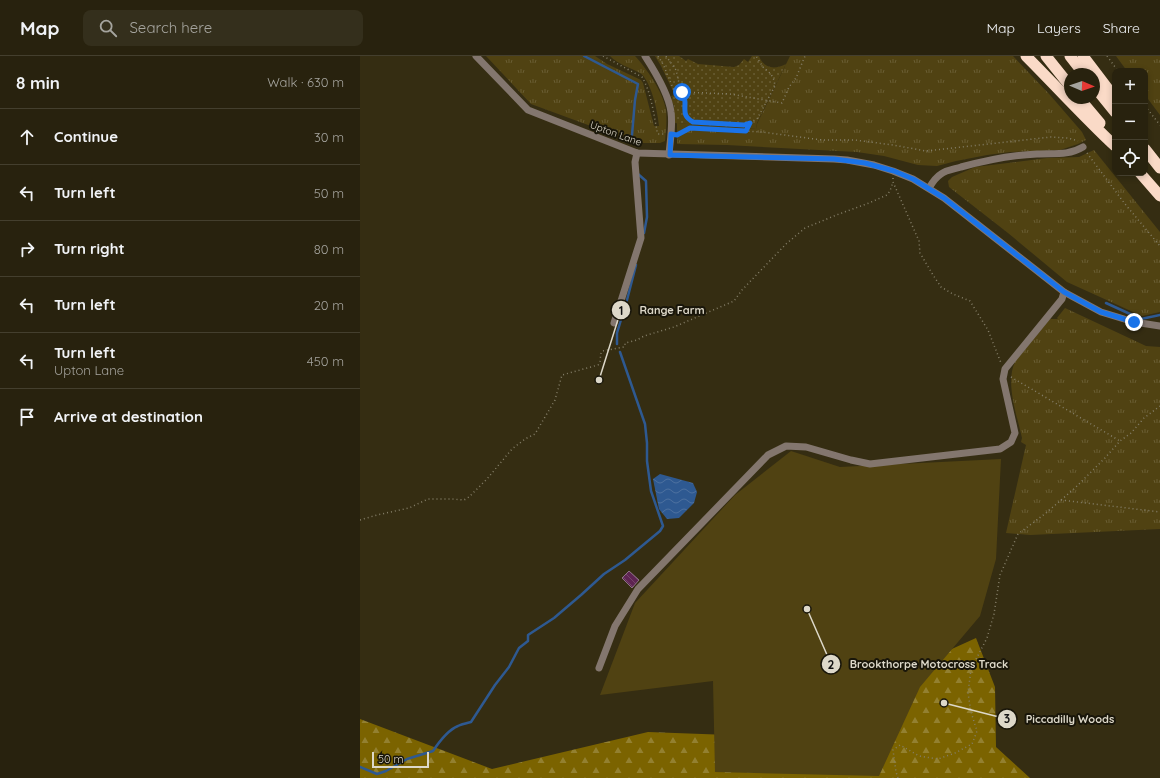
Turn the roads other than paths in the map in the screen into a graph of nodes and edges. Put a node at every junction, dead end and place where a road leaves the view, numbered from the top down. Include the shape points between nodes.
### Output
1 (476, 56) edge
2 (645, 56) edge
3 (1026, 56) edge
4 (1046, 56) edge
5 (1070, 56) edge
6 (1083, 56) edge
7 (1079, 68) edge
8 (1064, 78) edge
9 (1100, 93) edge
10 (1112, 94) edge
11 (1084, 104) edge
12 (1112, 108) edge
13 (1113, 140) edge
14 (1112, 143) edge
15 (1083, 147) dead end
16 (637, 153) junction
17 (1148, 153) edge
18 (670, 155) junction
19 (1160, 168) edge
20 (1143, 176) edge
21 (929, 188) junction
22 (1160, 196) edge
23 (1064, 292) junction
24 (614, 323) dead end
25 (1160, 326) edge
26 (599, 668) dead end

1 - 16 street, Upton Lane via 528,110
2 - 18 street via 658,78 671,110
3 - 14 highway
4 - 8 highway
5 - 7 highway
6 - 10 highway
9 - 12 highway
11 - 13 highway
15 - 21 street via 1066,153 1012,156 982,161 942,173
16 - 18 street, Upton Lane
16 - 24 street via 635,162 641,238
17 - 19 highway
18 - 21 street, Upton Lane via 834,159 865,163 894,171
20 - 22 highway
21 - 23 street, Upton Lane
23 - 25 street, Upton Lane via 1101,312 1134,322
23 - 26 street via 1062,299 1005,369 1003,378 1015,434 1011,442 1000,449 870,464 806,447 786,446 768,455 638,589 615,626

